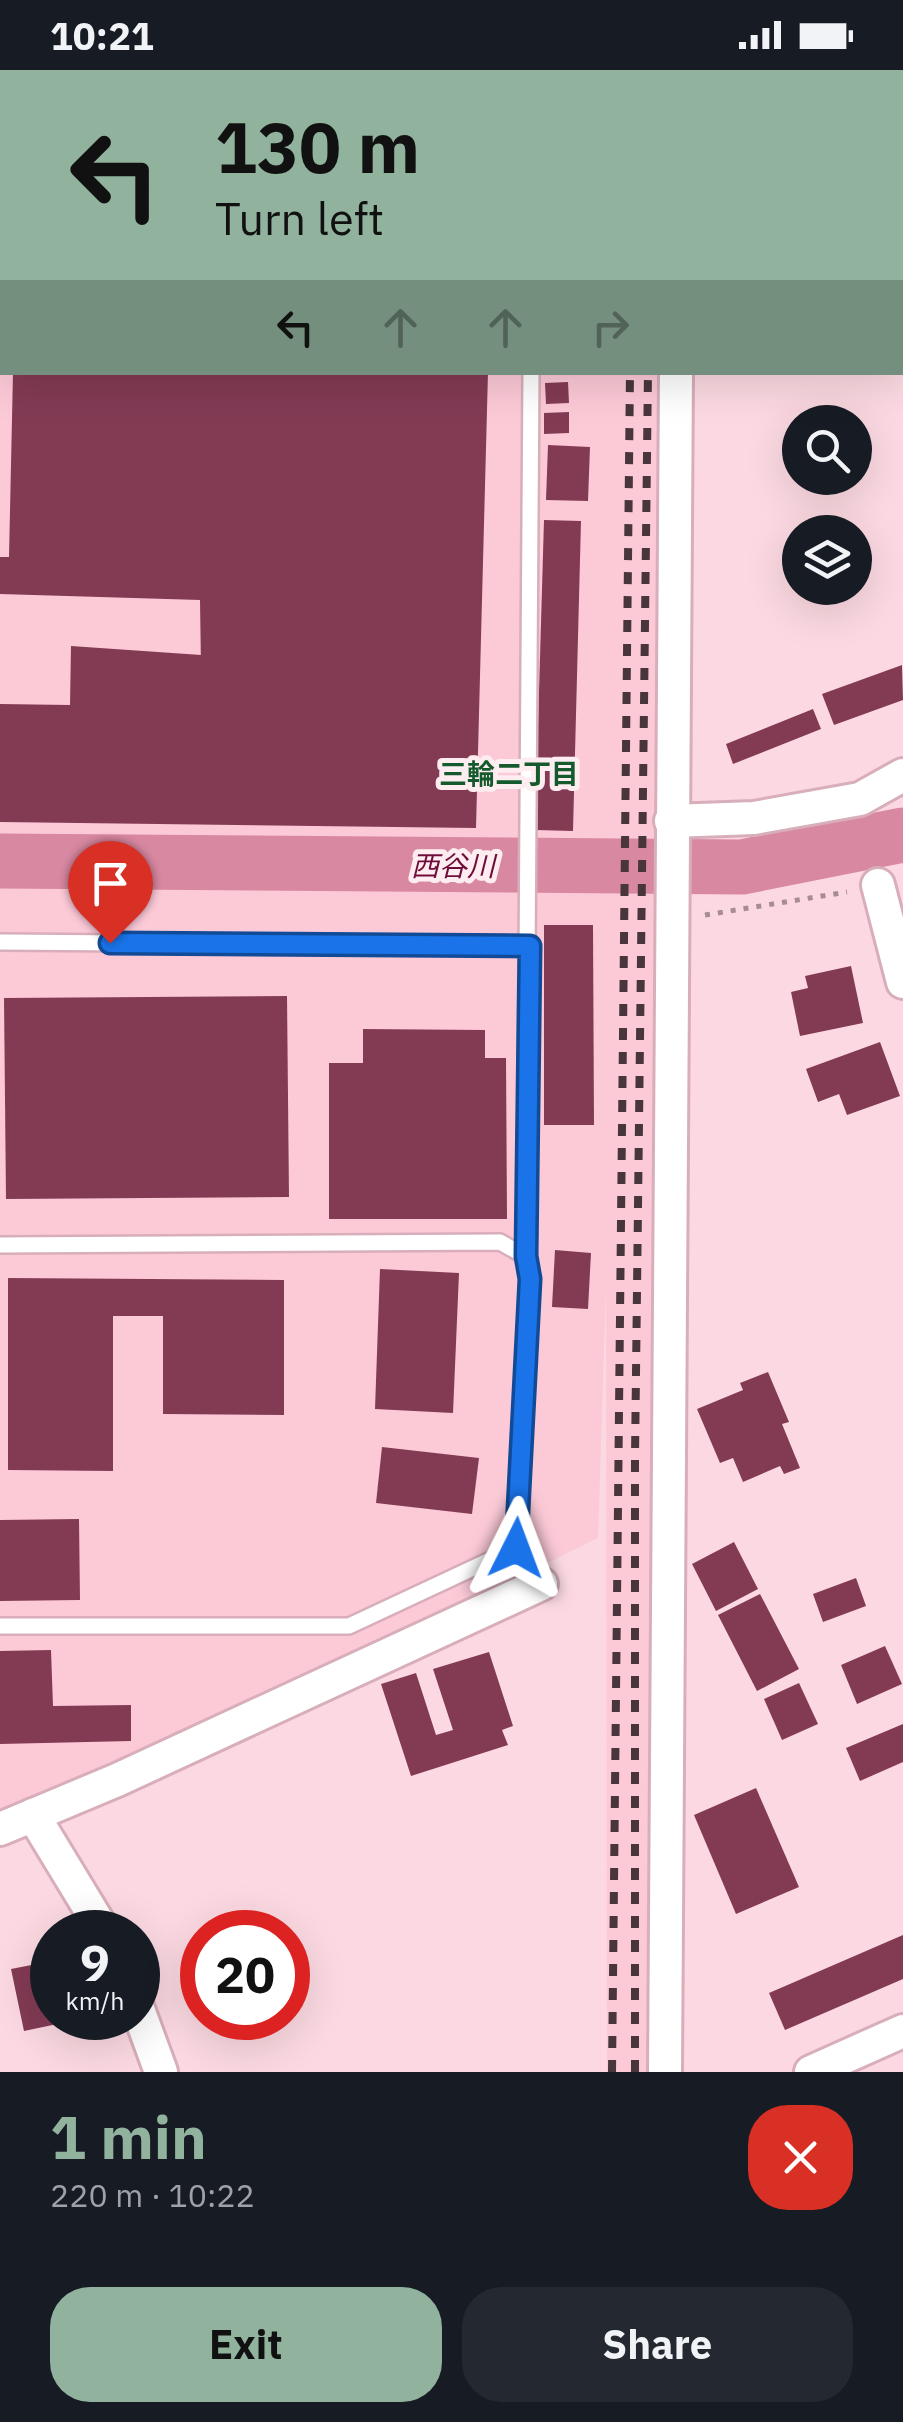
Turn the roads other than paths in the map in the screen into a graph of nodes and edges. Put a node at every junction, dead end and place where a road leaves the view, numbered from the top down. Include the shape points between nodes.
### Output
1 (531, 375) edge
2 (676, 375) edge
3 (903, 775) edge
4 (671, 822) junction
5 (878, 884) road end
6 (0, 942) edge
7 (530, 946) junction
8 (903, 982) edge
9 (0, 1245) edge
10 (526, 1256) junction
11 (541, 1584) dead end
12 (0, 1626) edge
13 (32, 1815) junction
14 (0, 1829) edge
15 (90, 1910) edge
16 (903, 2031) edge
17 (149, 2040) edge
18 (160, 2072) edge
19 (666, 2072) edge
20 (811, 2072) edge

1 - 7 lane
2 - 4 street
3 - 4 street via 860,799 754,818
4 - 19 street
5 - 8 street
6 - 7 lane
7 - 10 lane
9 - 10 lane via 500,1242
10 - 12 lane via 516,1548 349,1626
11 - 13 street
13 - 14 street
13 - 15 street
16 - 20 street
17 - 18 street

